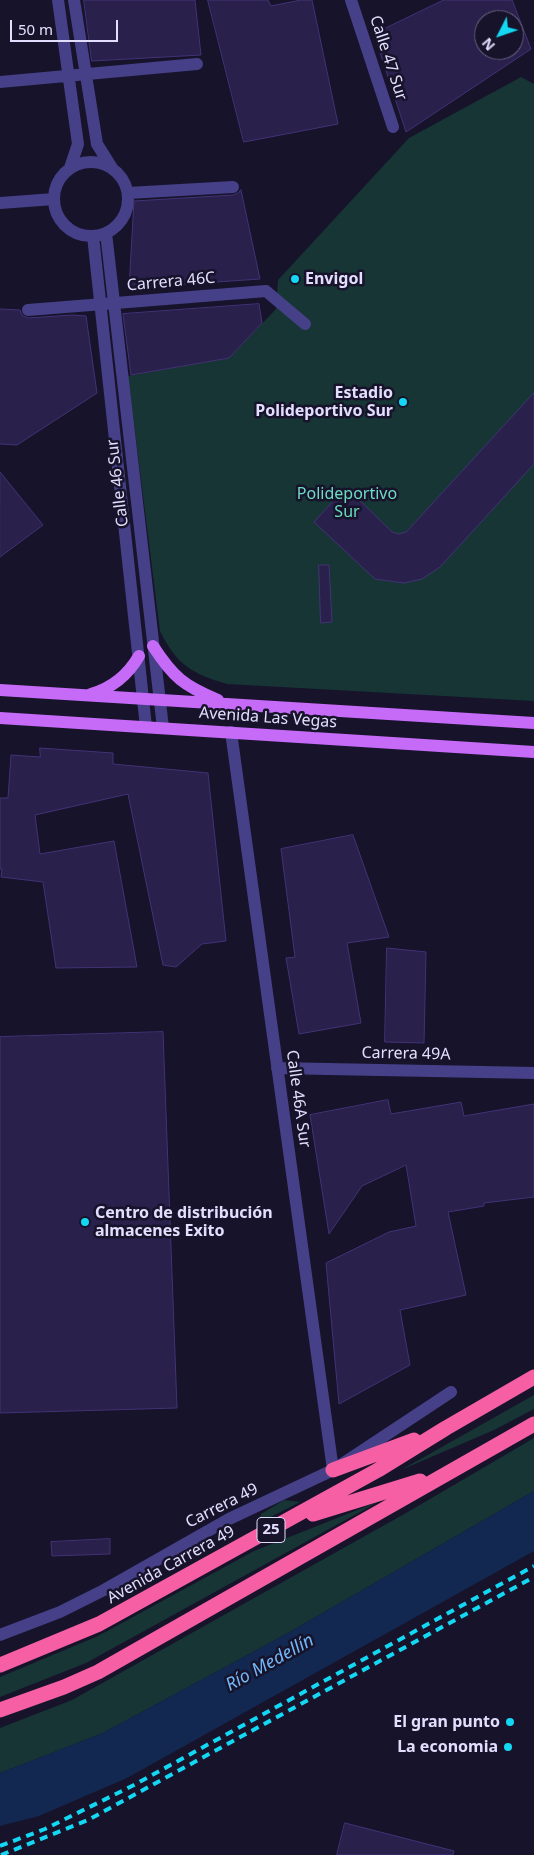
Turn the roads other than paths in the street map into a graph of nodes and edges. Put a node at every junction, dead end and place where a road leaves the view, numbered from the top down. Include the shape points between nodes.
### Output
1 (58, 0) edge
2 (74, 0) edge
3 (351, 0) edge
4 (197, 64) dead end
5 (86, 75) junction
6 (69, 76) junction
7 (0, 82) edge
8 (394, 127) dead end
9 (70, 168) junction
10 (112, 168) junction
11 (233, 187) dead end
12 (128, 193) junction
13 (54, 199) junction
14 (0, 203) edge
15 (106, 234) junction
16 (93, 236) junction
17 (114, 303) junction
18 (100, 304) junction
19 (28, 310) dead end
20 (305, 324) dead end
21 (153, 646) junction
22 (138, 656) junction
23 (0, 690) edge
24 (87, 695) junction
25 (143, 699) junction
26 (160, 700) junction
27 (227, 704) junction
28 (0, 718) edge
29 (534, 723) edge
30 (146, 727) junction
31 (163, 728) junction
32 (231, 732) junction
33 (534, 752) edge
34 (278, 1068) junction
35 (534, 1074) edge
36 (534, 1377) edge
37 (451, 1392) dead end
38 (534, 1424) edge
39 (446, 1428) junction
40 (333, 1470) junction
41 (447, 1472) junction
42 (284, 1523) junction
43 (0, 1635) edge
44 (0, 1665) edge
45 (0, 1710) edge

1 - 6 street
2 - 5 street
3 - 8 street, Calle 47 Sur
4 - 5 street
5 - 6 street
5 - 10 street via 97,144
6 - 7 street
6 - 9 street via 78,144
9 - 10 street via 87,162
9 - 13 street via 58,181
10 - 12 street via 120,175
11 - 12 street
12 - 15 street via 129,203 122,221
13 - 14 street
13 - 16 street via 66,226 83,235
15 - 16 street
15 - 17 street, Calle 46 Sur
16 - 18 street, Calle 46 Sur
17 - 18 street, Carrera 46C
17 - 20 street, Carrera 46C via 266,291
17 - 21 street, Calle 46 Sur
18 - 19 street, Carrera 46C
18 - 22 street, Calle 46 Sur
21 - 26 street, Calle 46 Sur
21 - 27 main road via 176,678
22 - 24 main road via 113,685
22 - 25 street, Calle 46 Sur
23 - 24 main road, Avenida Las Vegas
24 - 25 main road, Avenida Las Vegas
25 - 26 main road, Avenida Las Vegas
25 - 30 street, Calle 46 Sur
26 - 27 main road, Avenida Las Vegas
26 - 31 street, Calle 46 Sur
27 - 29 main road, Avenida Las Vegas
28 - 30 main road, Avenida Las Vegas
30 - 31 main road, Avenida Las Vegas
31 - 32 main road, Avenida Las Vegas
32 - 33 main road, Avenida Las Vegas
32 - 34 street, Calle 46A Sur
34 - 35 street, Carrera 49A
34 - 40 street, Calle 46A Sur
36 - 39 highway, Avenida Carrera 49 / 25
37 - 40 street, Carrera 49
38 - 41 highway, 25
39 - 40 highway
39 - 42 highway, Avenida Carrera 49 / 25
40 - 43 street, Carrera 49 via 229,1519 86,1599 33,1624
41 - 42 highway
41 - 45 highway, 25 via 98,1672
42 - 44 highway, Avenida Carrera 49 / 25 via 99,1624

